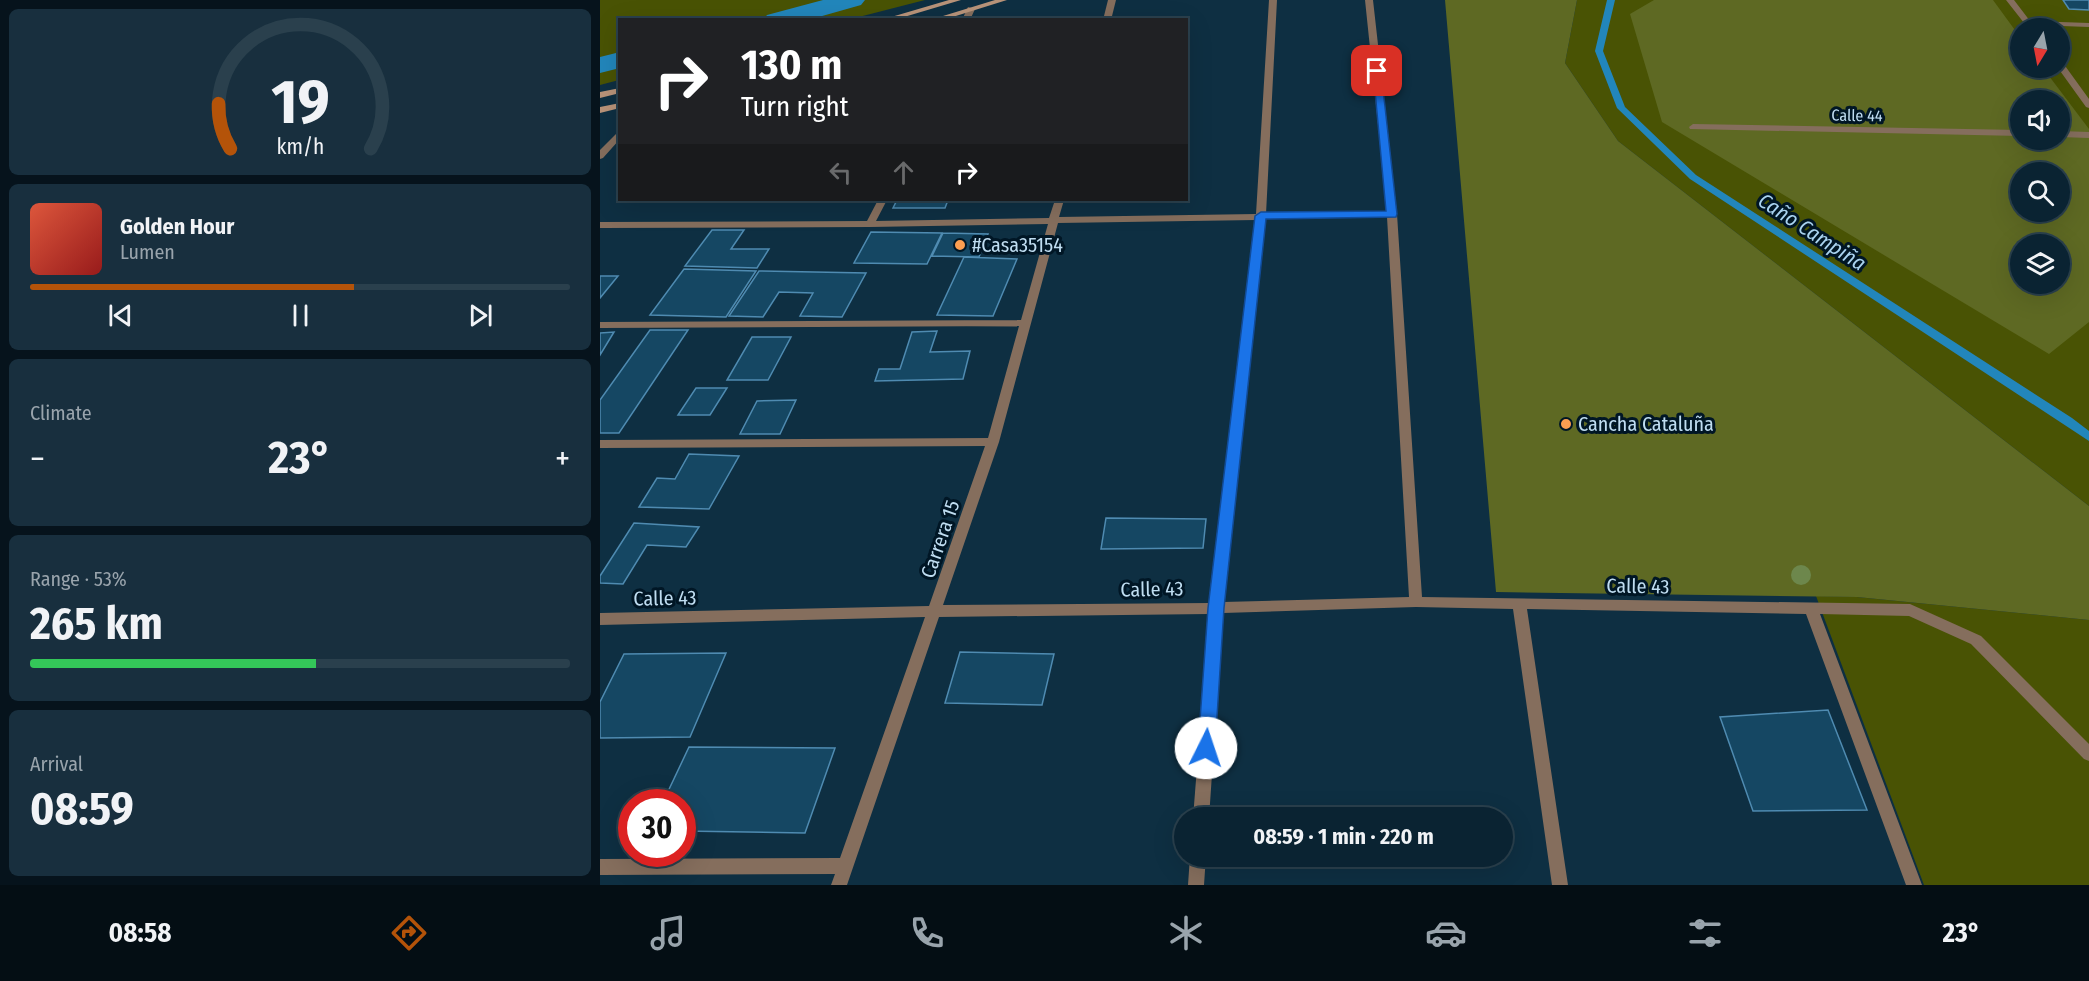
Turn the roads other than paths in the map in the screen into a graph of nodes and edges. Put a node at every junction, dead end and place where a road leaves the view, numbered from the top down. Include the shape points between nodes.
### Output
1 (957, 0) edge
2 (1003, 0) edge
3 (1112, 0) edge
4 (1273, 0) edge
5 (1369, 0) edge
6 (2010, 0) edge
7 (971, 9) junction
8 (891, 18) edge
9 (940, 18) edge
10 (967, 18) edge
11 (1108, 18) edge
12 (2025, 18) edge
13 (2070, 25) edge
14 (2089, 25) edge
15 (2070, 78) edge
16 (2077, 88) junction
17 (2089, 89) edge
18 (618, 90) edge
19 (600, 95) edge
20 (2089, 105) edge
21 (618, 106) edge
22 (600, 110) edge
23 (1693, 127) dead end
24 (2010, 133) edge
25 (2070, 134) edge
26 (2089, 135) edge
27 (618, 136) edge
28 (600, 156) edge
29 (882, 201) edge
30 (1059, 201) edge
31 (1392, 214) junction
32 (1261, 216) junction
33 (1053, 220) junction
34 (870, 224) junction
35 (600, 225) edge
36 (1024, 323) junction
37 (600, 325) edge
38 (993, 442) junction
39 (600, 444) edge
40 (1416, 602) junction
41 (1519, 604) junction
42 (1216, 608) junction
43 (1811, 608) junction
44 (936, 611) junction
45 (600, 619) edge
46 (2089, 754) edge
47 (1202, 807) edge
48 (845, 866) junction
49 (600, 867) edge
50 (1197, 867) edge
51 (839, 885) edge
52 (1196, 885) edge
53 (1560, 885) edge
54 (1914, 885) edge

1 - 8 main road
2 - 7 main road
3 - 11 street
4 - 32 street
5 - 31 street
6 - 12 street
7 - 9 main road
7 - 10 street
13 - 14 street
15 - 16 street
16 - 17 street
16 - 20 street
18 - 19 main road
21 - 22 main road
23 - 24 street, Calle 44
25 - 26 street
27 - 28 street
29 - 34 street
30 - 33 street, Carrera 15
31 - 32 street
31 - 40 street
32 - 33 street
32 - 42 street
33 - 34 street
33 - 36 street, Carrera 15
34 - 35 street
36 - 37 street
36 - 38 street, Carrera 15
38 - 39 street
38 - 44 street, Carrera 15
40 - 41 street, Calle 43
40 - 42 street, Calle 43
41 - 43 street, Calle 43
41 - 53 street
42 - 44 street, Calle 43
42 - 47 street
43 - 46 street, Calle 43 via 1910,610 1976,640
43 - 54 street
44 - 45 street, Calle 43
44 - 48 street, Carrera 15
48 - 49 street
48 - 51 street, Carrera 15
50 - 52 street

